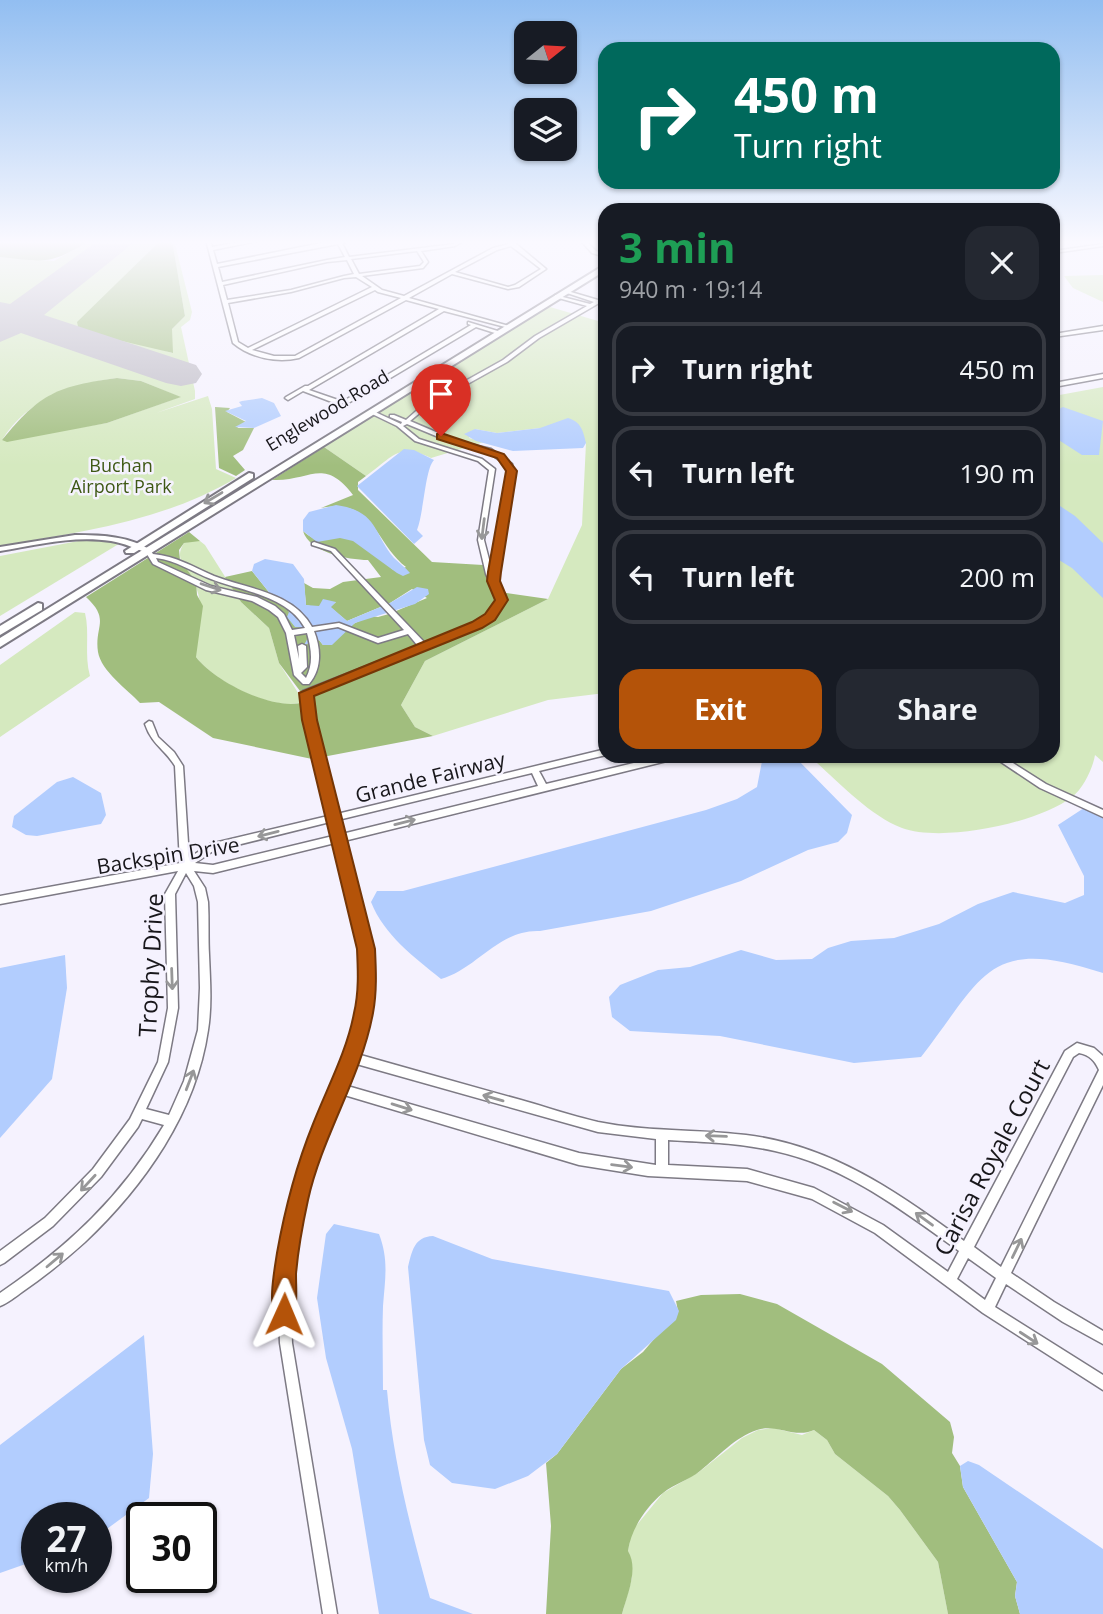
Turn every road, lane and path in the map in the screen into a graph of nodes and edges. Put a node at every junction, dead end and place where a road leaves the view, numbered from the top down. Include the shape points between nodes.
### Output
1 (228, 315) edge
2 (319, 315) edge
3 (374, 315) edge
4 (432, 315) edge
5 (451, 315) edge
6 (455, 315) edge
7 (520, 315) edge
8 (571, 315) edge
9 (475, 325) junction
10 (498, 328) junction
11 (1103, 328) edge
12 (1060, 334) edge
13 (249, 350) junction
14 (1103, 376) edge
15 (405, 381) junction
16 (1060, 384) edge
17 (306, 388) junction
18 (288, 398) dead end
19 (373, 411) junction
20 (408, 422) junction
21 (400, 426) junction
22 (432, 432) junction
23 (417, 440) junction
24 (432, 446) junction
25 (489, 496) junction
26 (508, 497) junction
27 (314, 544) dead end
28 (0, 549) edge
29 (146, 551) junction
30 (494, 581) junction
31 (310, 629) junction
32 (0, 631) edge
33 (410, 631) junction
34 (294, 633) junction
35 (0, 643) edge
36 (424, 647) junction
37 (315, 657) junction
38 (304, 659) junction
39 (298, 672) junction
40 (306, 682) junction
41 (306, 693) junction
42 (149, 724) dead end
43 (598, 754) edge
44 (646, 763) edge
45 (1007, 763) edge
46 (534, 769) junction
47 (543, 788) junction
48 (1103, 814) edge
49 (334, 818) junction
50 (339, 839) junction
51 (185, 866) junction
52 (0, 900) edge
53 (350, 1057) junction
54 (1103, 1067) edge
55 (1103, 1074) edge
56 (337, 1088) junction
57 (139, 1114) junction
58 (171, 1121) junction
59 (662, 1135) junction
60 (662, 1170) junction
61 (966, 1250) junction
62 (0, 1259) edge
63 (1003, 1275) junction
64 (949, 1282) junction
65 (0, 1300) edge
66 (987, 1309) junction
67 (1103, 1338) edge
68 (1103, 1384) edge
69 (330, 1614) edge

1 - 13 street via 235,341
2 - 13 street
3 - 13 street via 293,359
4 - 17 street
5 - 9 street
6 - 10 street
7 - 10 main road, Englewood Road
8 - 20 street via 426,405
9 - 10 street
9 - 17 street via 344,402
10 - 15 main road, Englewood Road
10 - 19 main road, Englewood Road
11 - 12 street
14 - 16 street
15 - 19 main road via 372,405
15 -> 29 main road, Englewood Road
17 - 18 street
19 - 20 street
19 - 21 street
19 - 29 main road, Englewood Road
20 - 21 street
20 - 22 street
21 - 23 street
21 - 24 street via 404,437
22 - 23 street
22 - 26 street via 500,456 512,471
23 - 24 street
24 - 25 street via 488,465 493,476
25 - 26 street
25 -> 30 street via 481,540
26 - 30 street
27 - 33 street via 333,550
28 - 29 street via 85,536 113,537
29 - 31 street via 277,599 303,617
29 - 32 main road
29 -> 34 street via 155,563 209,588 272,608
29 - 35 main road
30 - 36 street via 502,600 490,617
31 - 33 street via 339,625 378,641
31 - 34 street
31 - 37 street
33 - 36 street
34 - 38 street
34 - 39 street
36 - 41 street
37 - 38 street
37 - 40 street via 312,676
38 - 39 street
39 - 40 street
40 - 41 street
41 - 49 street
42 - 51 street, Trophy Drive via 154,741 173,755 179,766
43 - 46 street, Grande Fairway
44 - 47 street, Grande Fairway
45 - 48 street
46 - 47 street
46 - 49 street, Grande Fairway
50 -> 47 street, Grande Fairway
49 - 50 street
49 -> 51 street, Grande Fairway via 210,848
50 - 51 street, Backspin Drive via 213,869
50 - 53 street via 367,958 364,1013
51 - 52 street, Backspin Drive
51 -> 57 street, Trophy Drive via 170,894 173,993 168,1043
58 -> 51 street, Trophy Drive via 197,1058 206,1000 201,889
53 - 56 street
59 -> 53 street via 573,1121
54 - 61 street, Carisa Royale Court via 1087,1050 1077,1048 1069,1054
63 -> 55 street
56 -> 60 street via 579,1159
56 - 69 street via 297,1199 284,1292 286,1343
57 - 58 street
57 -> 62 street, Trophy Drive via 81,1190 49,1222
65 -> 58 street, Trophy Drive via 56,1260 102,1217 140,1171
59 - 60 street
61 -> 59 street via 893,1197 821,1159 736,1138
60 -> 64 street via 747,1175 814,1194 879,1228
61 - 63 street
61 - 64 street, Carisa Royale Court
63 - 66 street
63 - 67 street
64 - 66 street
66 -> 68 street

